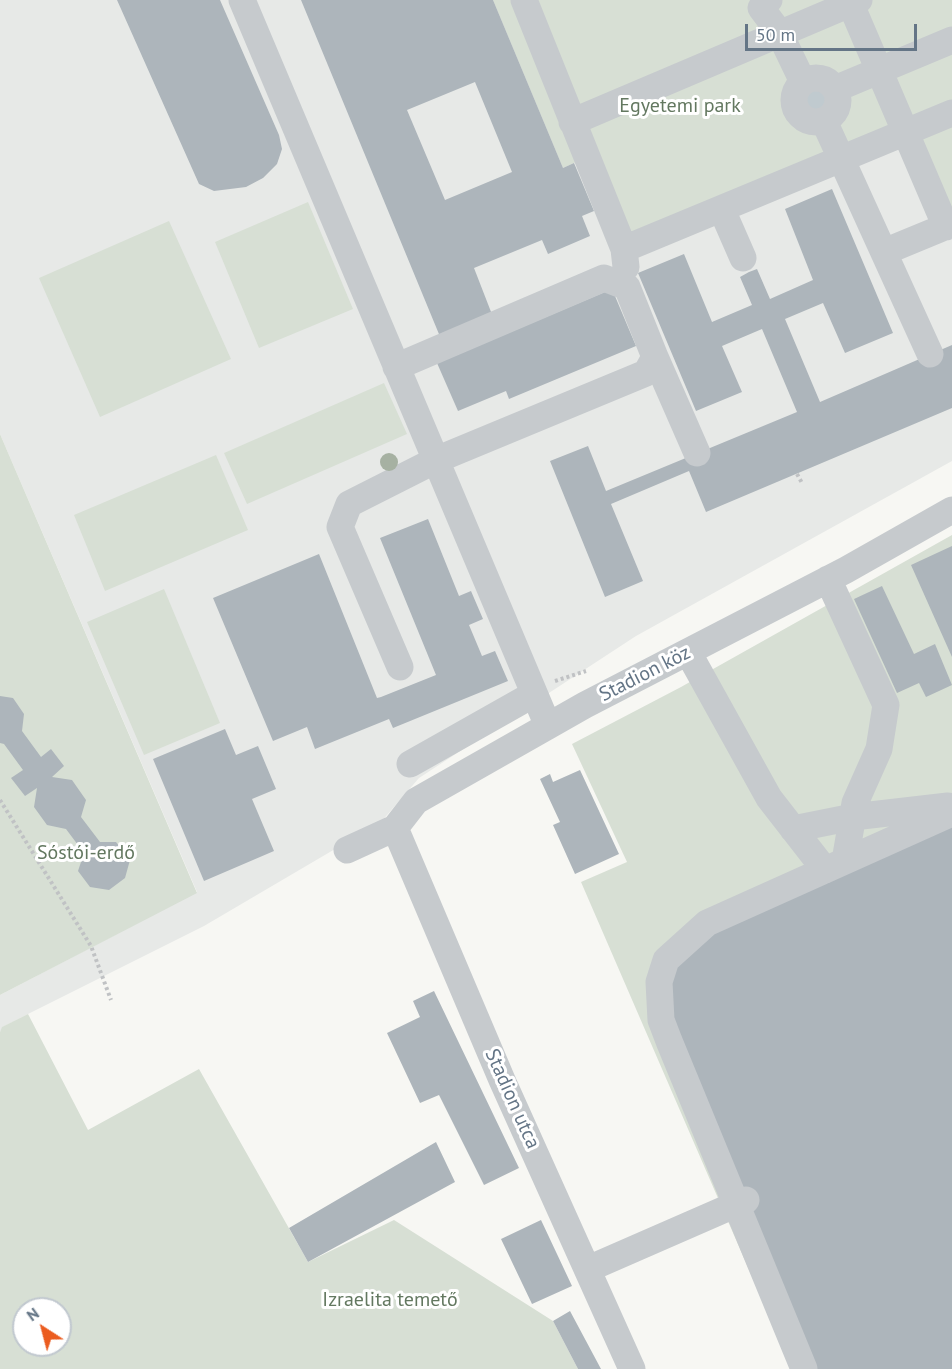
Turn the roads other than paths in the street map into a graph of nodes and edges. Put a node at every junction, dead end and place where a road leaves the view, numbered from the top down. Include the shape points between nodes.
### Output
1 (242, 0) edge
2 (524, 0) edge
3 (853, 1) edge
4 (761, 3) edge
5 (779, 32) junction
6 (952, 40) edge
7 (733, 52) junction
8 (881, 71) junction
9 (803, 82) junction
10 (835, 89) junction
11 (952, 113) edge
12 (824, 121) junction
13 (572, 122) junction
14 (906, 133) junction
15 (843, 159) junction
16 (722, 210) junction
17 (949, 226) edge
18 (624, 249) junction
19 (884, 252) junction
20 (743, 258) dead end
21 (627, 287) junction
22 (930, 354) dead end
23 (655, 357) junction
24 (396, 367) junction
25 (697, 453) dead end
26 (436, 460) junction
27 (952, 510) edge
28 (828, 579) junction
29 (687, 652) junction
30 (400, 667) dead end
31 (533, 691) junction
32 (548, 726) junction
33 (410, 764) dead end
34 (952, 806) edge
35 (952, 813) edge
36 (852, 823) junction
37 (395, 828) junction
38 (793, 829) junction
39 (347, 850) dead end
40 (835, 865) junction
41 (716, 918) junction
42 (742, 1202) junction
43 (588, 1269) junction
44 (632, 1369) edge
45 (804, 1369) edge

1 - 24 street
2 - 13 street
3 - 5 street
3 - 8 street
4 - 5 street
4 - 7 street
5 - 7 street
5 - 9 street
6 - 8 street
7 - 13 street
8 - 10 street
8 - 14 street
9 - 10 street via 817,78
9 - 12 street via 795,93 798,114 810,121
10 - 12 street via 838,104
11 - 14 street
12 - 15 street
13 - 18 street
14 - 15 street
14 - 17 street
15 - 16 street
15 - 19 street
16 - 18 street
16 - 20 street
17 - 19 street
18 - 21 street
19 - 22 street
21 - 23 street
21 - 24 street via 604,278
23 - 25 street
23 - 26 street via 646,373
24 - 26 street
26 - 30 street via 349,504 340,527
26 - 31 street
27 - 28 street, Stadion köz
28 - 29 street, Stadion köz
28 - 36 street via 886,705 879,749 855,803
29 - 32 street, Stadion köz
29 - 38 street via 769,798
31 - 32 street
31 - 33 street
32 - 37 street, Stadion köz via 416,801
34 - 36 street
35 - 40 street
36 - 38 street
36 - 40 street
36 - 41 street
37 - 39 street, Stadion köz
37 - 43 street, Stadion utca via 502,1080
38 - 40 street
40 - 41 street
41 - 42 street via 666,960 659,982 659,1002 669,1041
42 - 43 street
42 - 45 street
43 - 44 street, Stadion utca

